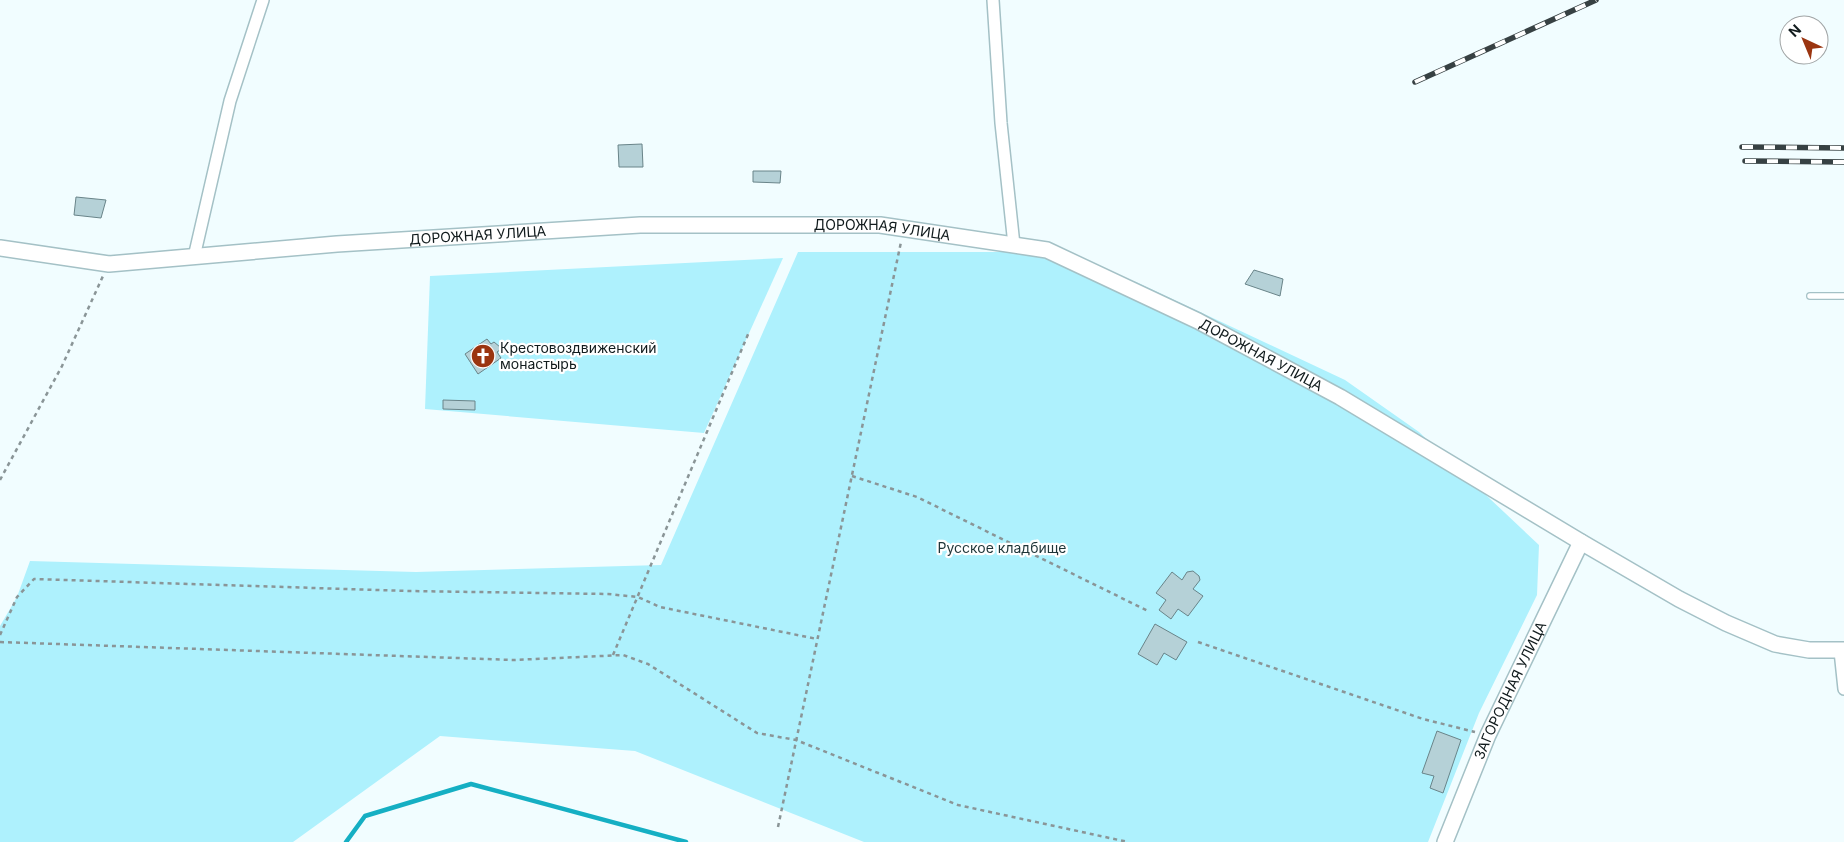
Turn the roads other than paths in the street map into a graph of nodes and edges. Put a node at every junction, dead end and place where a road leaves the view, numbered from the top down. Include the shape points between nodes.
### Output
1 (262, 0) edge
2 (993, 0) edge
3 (1014, 245) junction
4 (0, 248) edge
5 (194, 256) junction
6 (1810, 296) dead end
7 (1844, 296) edge
8 (1580, 542) junction
9 (1842, 651) edge
10 (1844, 689) edge
11 (1445, 842) edge

1 - 5 street via 230,102
2 - 3 street via 1001,123
3 - 5 street, ДОРОЖНАЯ УЛИЦА via 880,225 640,226
3 - 8 street, ДОРОЖНАЯ УЛИЦА via 1047,250 1207,326 1340,397
4 - 5 street, ДОРОЖНАЯ УЛИЦА via 109,264
6 - 7 lane
8 - 9 street, ДОРОЖНАЯ УЛИЦА via 1726,623 1775,644 1808,650
8 - 11 street, ЗАГОРОДНАЯ УЛИЦА via 1488,735
9 - 10 street

